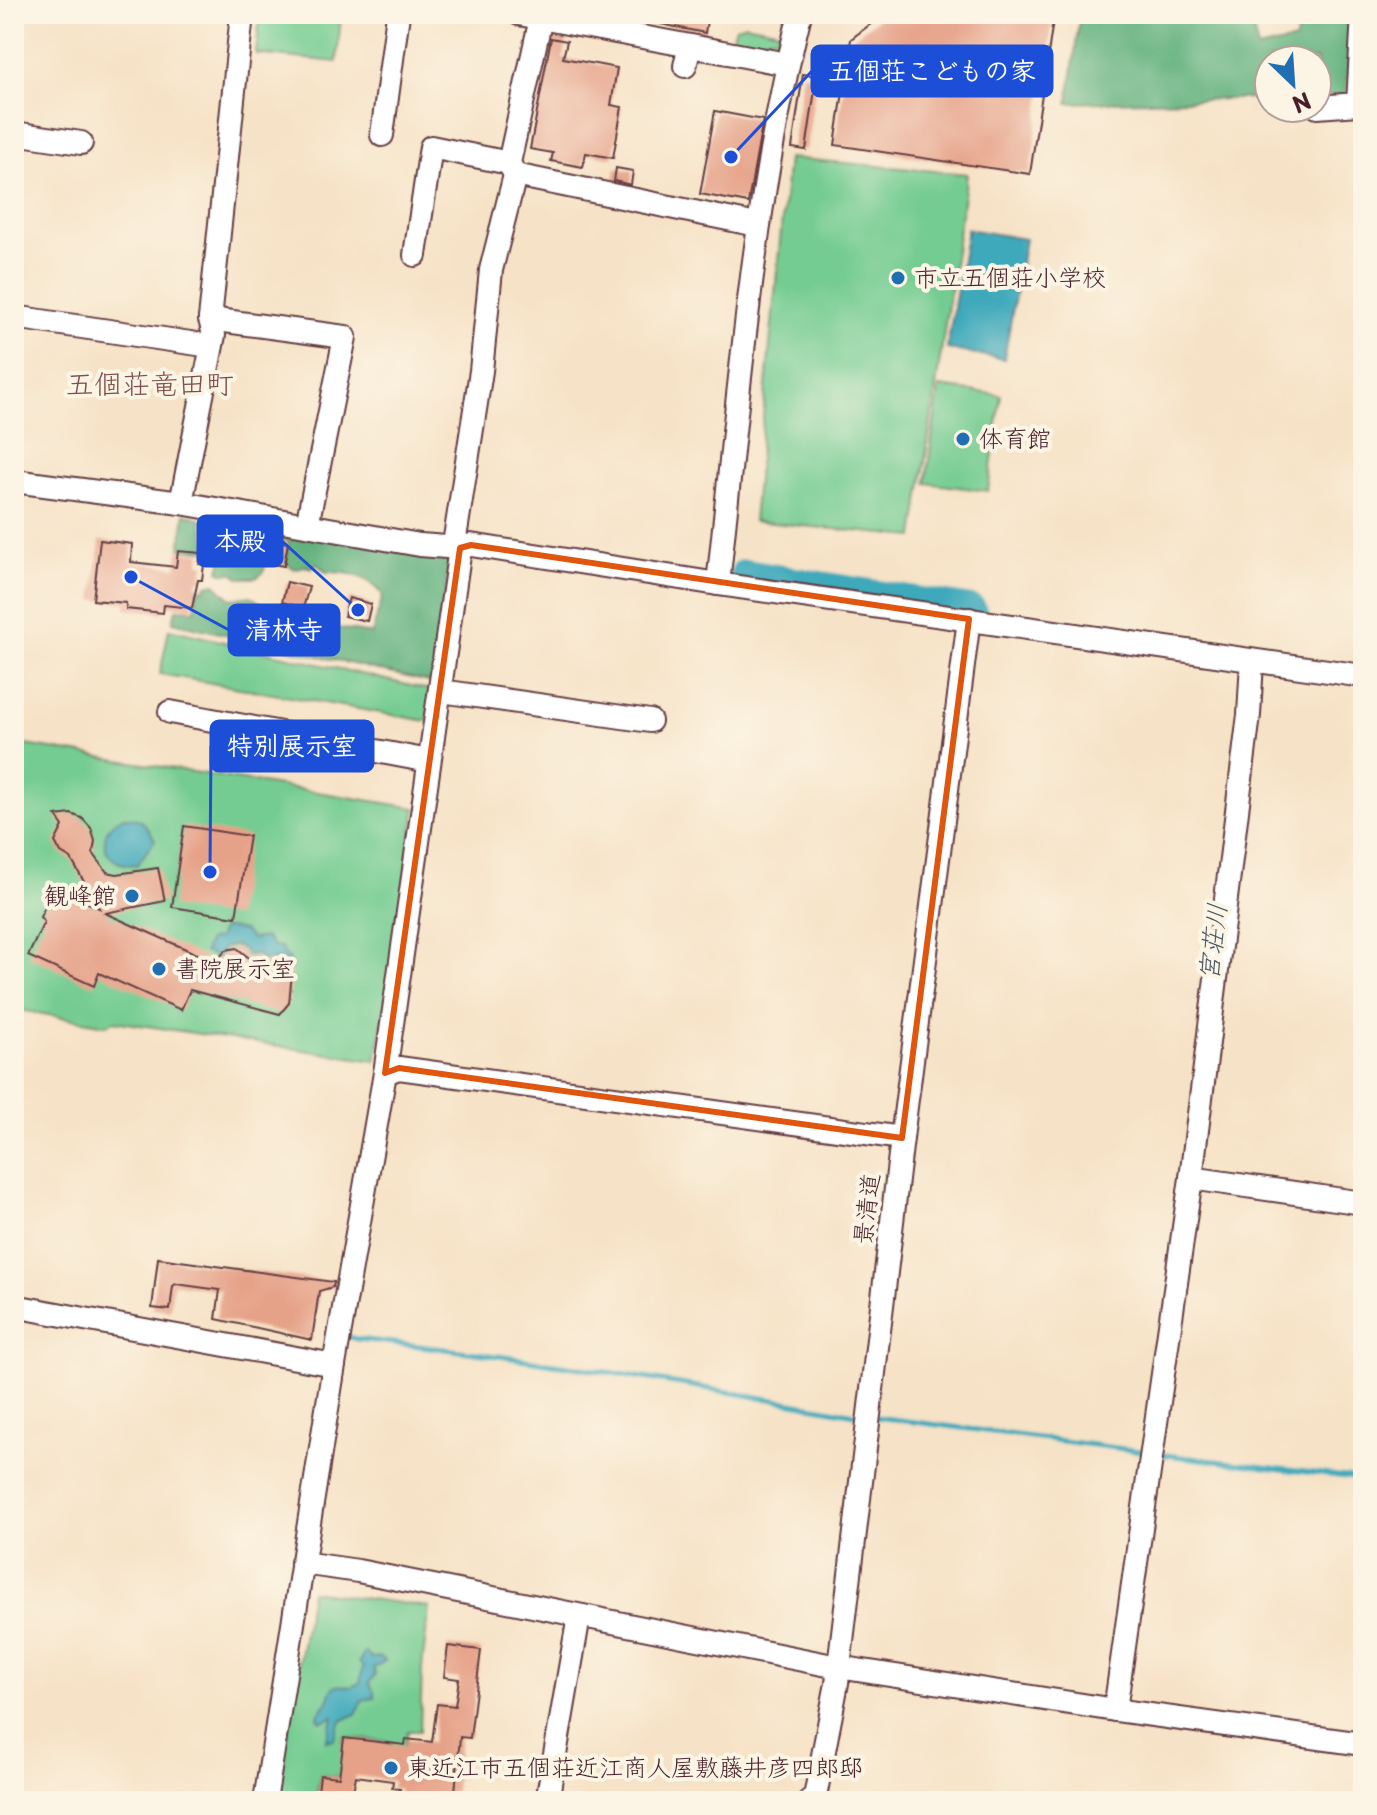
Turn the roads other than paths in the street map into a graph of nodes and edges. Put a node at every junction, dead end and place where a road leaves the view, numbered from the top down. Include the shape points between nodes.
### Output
1 (242, 14) edge
2 (398, 14) edge
3 (800, 14) edge
4 (1363, 14) edge
5 (530, 16) edge
6 (787, 64) junction
7 (1333, 108) edge
8 (14, 133) edge
9 (382, 135) dead end
10 (81, 143) dead end
11 (512, 169) junction
12 (757, 225) junction
13 (415, 255) dead end
14 (14, 317) edge
15 (210, 319) junction
16 (211, 346) junction
17 (14, 481) edge
18 (181, 503) junction
19 (307, 525) junction
20 (460, 548) junction
21 (718, 584) junction
22 (969, 619) junction
23 (1252, 661) junction
24 (1363, 676) edge
25 (441, 691) junction
26 (170, 712) dead end
27 (650, 721) dead end
28 (429, 761) junction
29 (385, 1073) junction
30 (902, 1138) junction
31 (1191, 1178) junction
32 (1363, 1203) edge
33 (14, 1306) edge
34 (334, 1365) junction
35 (302, 1563) junction
36 (579, 1616) junction
37 (838, 1667) junction
38 (1115, 1710) junction
39 (1363, 1744) edge
40 (265, 1801) edge
41 (547, 1801) edge
42 (809, 1801) edge

1 - 15 street
2 - 9 street
3 - 6 street
4 - 7 street via 1358,104
5 - 6 street via 688,56 721,43
5 - 11 street
6 - 12 street
8 - 10 street
11 - 12 street
11 - 13 street via 431,147
11 - 20 street via 491,270 455,538
12 - 21 street
14 - 16 street
15 - 16 street
15 - 19 street via 345,337
16 - 18 street
17 - 18 street
18 - 19 street
19 - 20 street
20 - 21 street via 471,545
20 - 25 street
21 - 22 street
22 - 23 street
22 - 30 street, 景清道
23 - 24 street
23 - 31 street
25 - 27 street
25 - 28 street
26 - 28 street
28 - 29 street
29 - 30 street via 399,1068
29 - 34 street
30 - 37 street, 景清道
31 - 32 street
31 - 38 street
33 - 34 street
34 - 35 street
35 - 36 street
35 - 40 street
36 - 37 street
36 - 41 street
37 - 38 street
37 - 42 street, 景清道 via 815,1797
38 - 39 street

